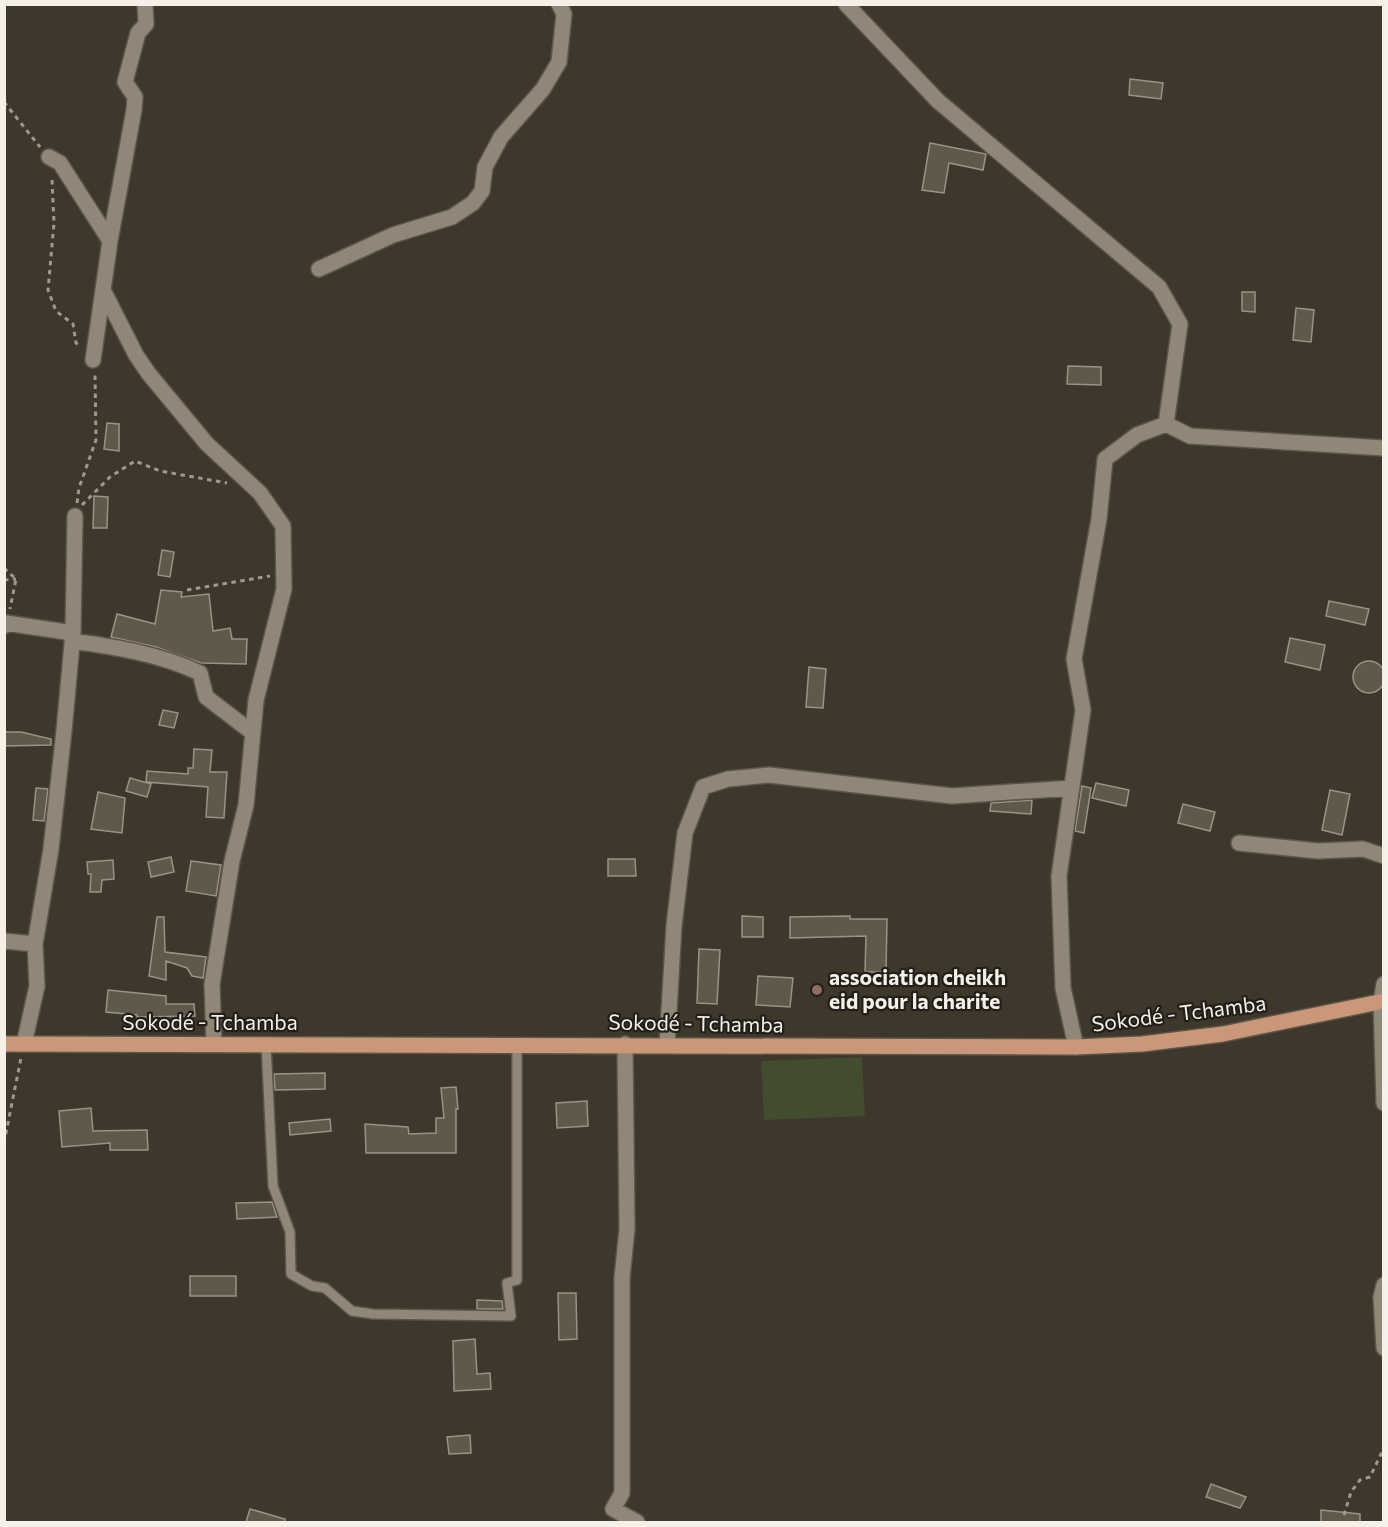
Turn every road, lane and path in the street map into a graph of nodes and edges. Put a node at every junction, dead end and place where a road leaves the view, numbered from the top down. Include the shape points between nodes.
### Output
1 (145, 4) edge
2 (559, 4) edge
3 (846, 4) edge
4 (49, 157) dead end
5 (110, 241) junction
6 (319, 269) dead end
7 (103, 290) junction
8 (93, 360) dead end
9 (1166, 424) junction
10 (1383, 448) edge
11 (75, 516) dead end
12 (4, 568) edge
13 (283, 573) junction
14 (16, 579) junction
15 (4, 580) edge
16 (187, 590) dead end
17 (5, 624) edge
18 (72, 637) junction
19 (253, 733) junction
20 (1072, 788) junction
21 (1239, 843) dead end
22 (1383, 856) edge
23 (4, 940) edge
24 (35, 944) junction
25 (1383, 984) edge
26 (1382, 1001) edge
27 (4, 1044) edge
28 (24, 1044) junction
29 (214, 1044) junction
30 (266, 1044) junction
31 (625, 1044) junction
32 (517, 1045) junction
33 (667, 1045) junction
34 (1076, 1047) junction
35 (1383, 1103) edge
36 (4, 1143) edge
37 (1383, 1285) edge
38 (1383, 1348) edge
39 (1383, 1448) edge
40 (1344, 1515) dead end
41 (637, 1522) edge

1 - 5 street via 146,24 138,33 125,82 135,97
2 - 6 street via 564,14 559,62 543,89 501,137 485,167 482,192 473,203 452,217 393,235
3 - 9 street via 938,101 1159,287 1180,324
4 - 5 street via 60,163
5 - 7 street
7 - 8 street
7 - 13 street via 149,374 207,444 260,493 283,526
9 - 10 street via 1190,436
9 - 20 street via 1137,435 1105,459 1099,519 1074,659 1083,710
11 - 18 street
12 - 14 path
13 - 16 path
13 - 19 street via 285,589 256,700
14 - 15 path
14 - 17 path
17 - 18 street
18 - 19 street via 127,648 201,673 206,697
18 - 24 street via 51,849
19 - 29 street via 246,805 232,861 212,984
20 - 33 street via 952,796 768,775 728,779 703,787 685,833 674,926
20 - 34 street via 1059,876 1063,988
21 - 22 street via 1318,851 1363,849
23 - 24 street
24 - 28 street via 37,986
25 - 26 street
26 - 34 main road, Sokodé - Tchamba via 1223,1034
26 - 35 street
27 - 28 main road, Sokodé - Tchamba
28 - 29 main road, Sokodé - Tchamba
28 - 36 path
29 - 30 main road, Sokodé - Tchamba
30 - 32 main road, Sokodé - Tchamba
30 - 32 lane via 273,1186 290,1232 291,1274 312,1286 325,1288 352,1311 472,1317 511,1316 507,1283 517,1280
31 - 32 main road, Sokodé - Tchamba
31 - 33 main road, Sokodé - Tchamba
31 - 41 street via 627,1229 622,1278 622,1493 613,1509
33 - 34 main road, Sokodé - Tchamba
37 - 38 street
39 - 40 path via 1370,1478 1360,1480 1351,1492

